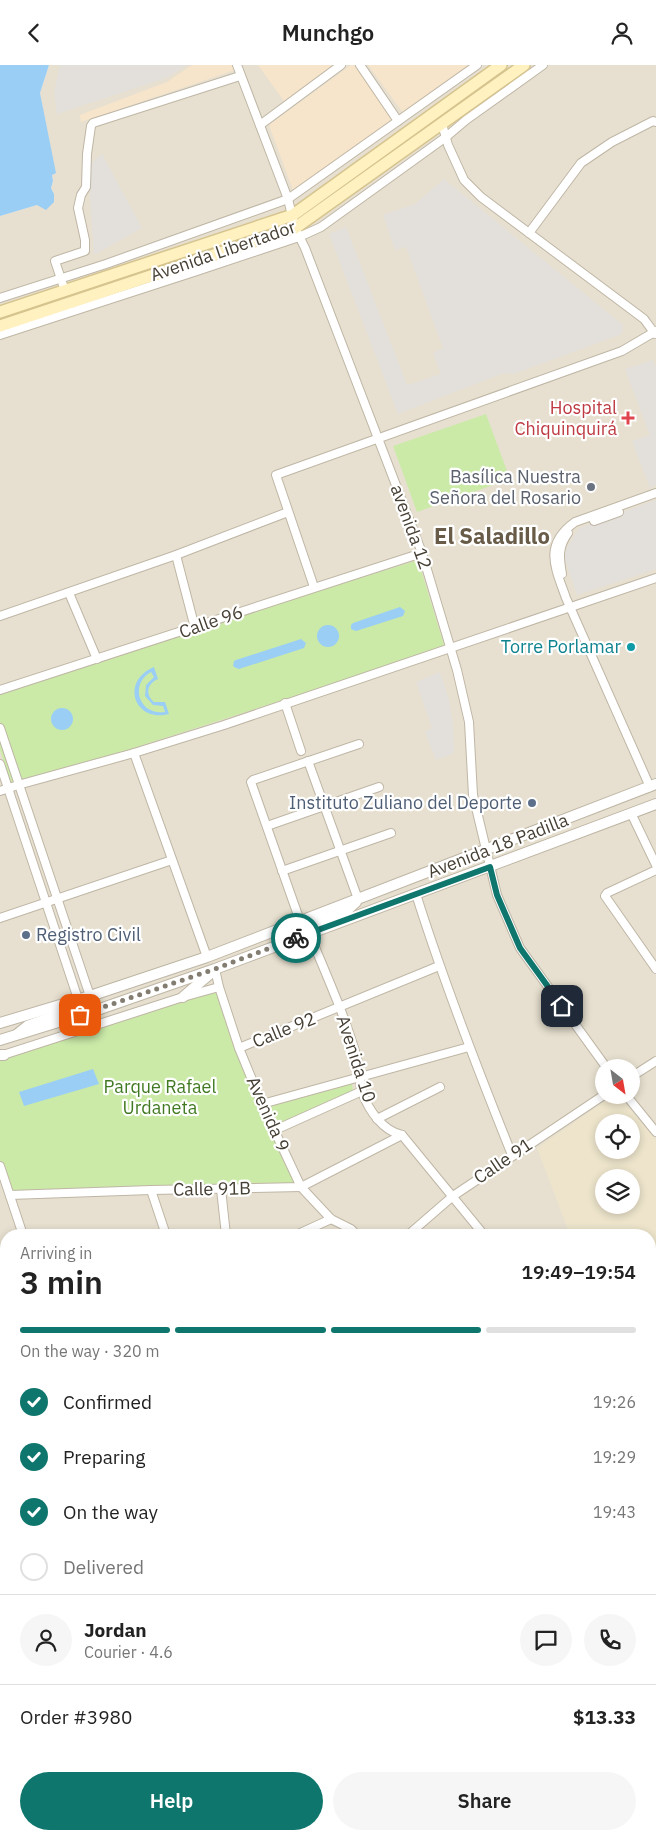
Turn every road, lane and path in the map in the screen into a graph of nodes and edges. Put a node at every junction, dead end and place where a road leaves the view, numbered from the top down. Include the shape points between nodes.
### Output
1 (237, 65) edge
2 (341, 65) edge
3 (360, 65) edge
4 (477, 65) edge
5 (500, 65) edge
6 (524, 65) edge
7 (543, 65) edge
8 (240, 76) junction
9 (398, 121) junction
10 (654, 121) edge
11 (442, 124) junction
12 (260, 125) junction
13 (446, 137) junction
14 (288, 199) junction
15 (293, 215) junction
16 (297, 232) junction
17 (529, 233) junction
18 (61, 278) junction
19 (65, 291) junction
20 (0, 298) edge
21 (0, 312) edge
22 (0, 326) edge
23 (655, 333) edge
24 (0, 335) edge
25 (378, 439) junction
26 (656, 493) edge
27 (656, 498) edge
28 (288, 512) junction
29 (422, 553) junction
30 (176, 555) junction
31 (656, 578) edge
32 (314, 587) junction
33 (69, 593) junction
34 (570, 607) junction
35 (0, 616) edge
36 (195, 628) junction
37 (450, 648) junction
38 (97, 659) junction
39 (0, 690) edge
40 (285, 703) junction
41 (0, 728) edge
42 (359, 744) dead end
43 (301, 751) dead end
44 (134, 753) junction
45 (308, 761) junction
46 (0, 763) edge
47 (18, 785) junction
48 (653, 786) edge
49 (379, 787) dead end
50 (8, 788) junction
51 (0, 791) edge
52 (656, 804) edge
53 (324, 805) junction
54 (631, 813) junction
55 (267, 826) junction
56 (391, 833) dead end
57 (340, 849) junction
58 (486, 850) junction
59 (172, 860) junction
60 (656, 865) edge
61 (490, 867) junction
62 (656, 870) edge
63 (282, 871) junction
64 (416, 894) junction
65 (56, 898) junction
66 (358, 899) junction
67 (45, 903) junction
68 (0, 918) edge
69 (300, 921) junction
70 (310, 933) junction
71 (208, 957) junction
72 (439, 966) junction
73 (215, 969) junction
74 (656, 969) edge
75 (219, 987) junction
76 (90, 996) junction
77 (183, 997) junction
78 (78, 999) junction
79 (339, 1007) junction
80 (97, 1010) junction
81 (0, 1023) edge
82 (13, 1036) junction
83 (0, 1040) edge
84 (469, 1047) junction
85 (239, 1048) junction
86 (1, 1055) edge
87 (600, 1059) edge
88 (656, 1061) edge
89 (640, 1071) edge
90 (361, 1076) junction
91 (440, 1087) dead end
92 (362, 1091) junction
93 (595, 1101) edge
94 (262, 1104) junction
95 (633, 1104) edge
96 (378, 1119) junction
97 (275, 1129) junction
98 (656, 1132) edge
99 (402, 1135) junction
100 (512, 1155) junction
101 (0, 1166) edge
102 (301, 1187) junction
103 (221, 1189) junction
104 (151, 1190) junction
105 (10, 1195) junction
106 (453, 1196) junction
107 (331, 1219) junction
108 (21, 1229) edge
109 (164, 1229) edge
110 (225, 1229) edge
111 (309, 1229) edge
112 (351, 1229) edge
113 (415, 1229) edge
114 (479, 1229) edge

1 - 8 street, avenida 12
2 - 12 street
3 - 9 street
4 - 9 street
5 - 15 main road, Avenida Libertador
6 - 11 main road, Avenida Libertador
7 - 13 street
8 - 12 street, avenida 12
8 - 18 street via 91,125 86,187 78,207 85,251 55,261
9 - 14 street
10 - 17 street via 612,141 581,163
11 - 13 street
11 - 16 main road, Avenida Libertador
12 - 14 street, avenida 12
13 - 16 street via 321,227
13 - 17 street via 464,180
14 - 15 street, avenida 12
14 - 18 street
15 - 16 street, avenida 12
15 - 19 main road, Avenida Libertador
16 - 22 main road, Avenida Libertador
16 - 24 street
16 - 25 street, avenida 12
17 - 23 street via 644,319
18 - 19 street
18 - 20 street
19 - 21 main road, Avenida Libertador
23 - 25 street via 622,351
25 - 28 street via 276,475
25 - 29 street, avenida 12
26 - 34 street via 574,523 563,531 553,554
27 - 34 street via 577,526 567,534 559,554
28 - 30 street
28 - 32 street
29 - 32 street, Calle 96
29 - 37 street, avenida 12
30 - 33 street
30 - 36 street
31 - 34 street
32 - 36 street, Calle 96
33 - 35 street
33 - 38 street
34 - 37 street
34 - 48 street
36 - 38 street, Calle 96
37 - 40 street
37 - 58 street, avenida 12 via 469,722 473,795
38 - 39 street, Calle 96
40 - 43 street
40 - 44 street
41 - 47 street
42 - 45 street
44 - 47 street
44 - 59 street
45 - 53 street
45 - 55 street via 251,782
46 - 50 street
47 - 50 street
47 - 65 street
48 - 58 street, Avenida 18 Padilla
49 - 53 street
50 - 51 street
50 - 67 street
52 - 54 street, Avenida 18 Padilla
53 - 55 street
53 - 57 street
54 - 60 street
54 - 61 street, Avenida 18 Padilla
55 - 63 street
56 - 57 street
57 - 63 street
57 - 66 street
58 - 61 street, avenida 12
58 - 66 street, Avenida 18 Padilla
59 - 65 street
59 - 71 street
61 - 64 street, Avenida 18 Padilla
61 - 87 street via 497,895 520,948
62 - 74 street via 605,896
63 - 69 street
64 - 70 street, Avenida 18 Padilla
64 - 72 street
65 - 67 street
65 - 76 street
66 - 69 street, Avenida 18 Padilla
66 - 70 street via 346,911 315,925
67 - 68 street
67 - 78 street
69 - 71 street, Avenida 18 Padilla
70 - 73 street, Avenida 18 Padilla
70 - 79 street, Avenida 10
71 - 76 street, Avenida 18 Padilla
72 - 79 street, Calle 92
72 - 84 street
73 - 75 street, Avenida 9
73 - 77 street
73 - 80 street, Avenida 18 Padilla
75 - 77 street
75 - 85 street, Avenida 9
76 - 78 street, Avenida 18 Padilla
76 - 80 street
77 - 86 street
78 - 81 street, Avenida 18 Padilla
78 - 82 street via 71,1009 26,1025
79 - 85 street, Calle 92
79 - 90 street, Avenida 10
80 - 82 street, Avenida 18 Padilla
82 - 83 street, Avenida 18 Padilla
84 - 90 street
84 - 100 street
85 - 94 street, Avenida 9
88 - 89 street
90 - 92 street, Avenida 10
90 - 94 street
91 - 96 street
92 - 96 street, Avenida 10
92 - 97 street
93 - 100 street, Calle 91
94 - 97 street, Avenida 9
95 - 98 street
96 - 99 street, Avenida 10 via 393,1133
97 - 102 street, Avenida 9
99 - 102 street, Calle 91B
99 - 106 street, Avenida 10
100 - 106 street, Calle 91
101 - 105 street
102 - 103 street, Calle 91B
102 - 107 street, Avenida 9
103 - 104 street, Calle 91B
103 - 110 street
104 - 105 street, Calle 91B
104 - 109 street
105 - 108 street
106 - 113 street, Calle 91
106 - 114 street, Avenida 10
107 - 111 street
107 - 112 street, Avenida 9

